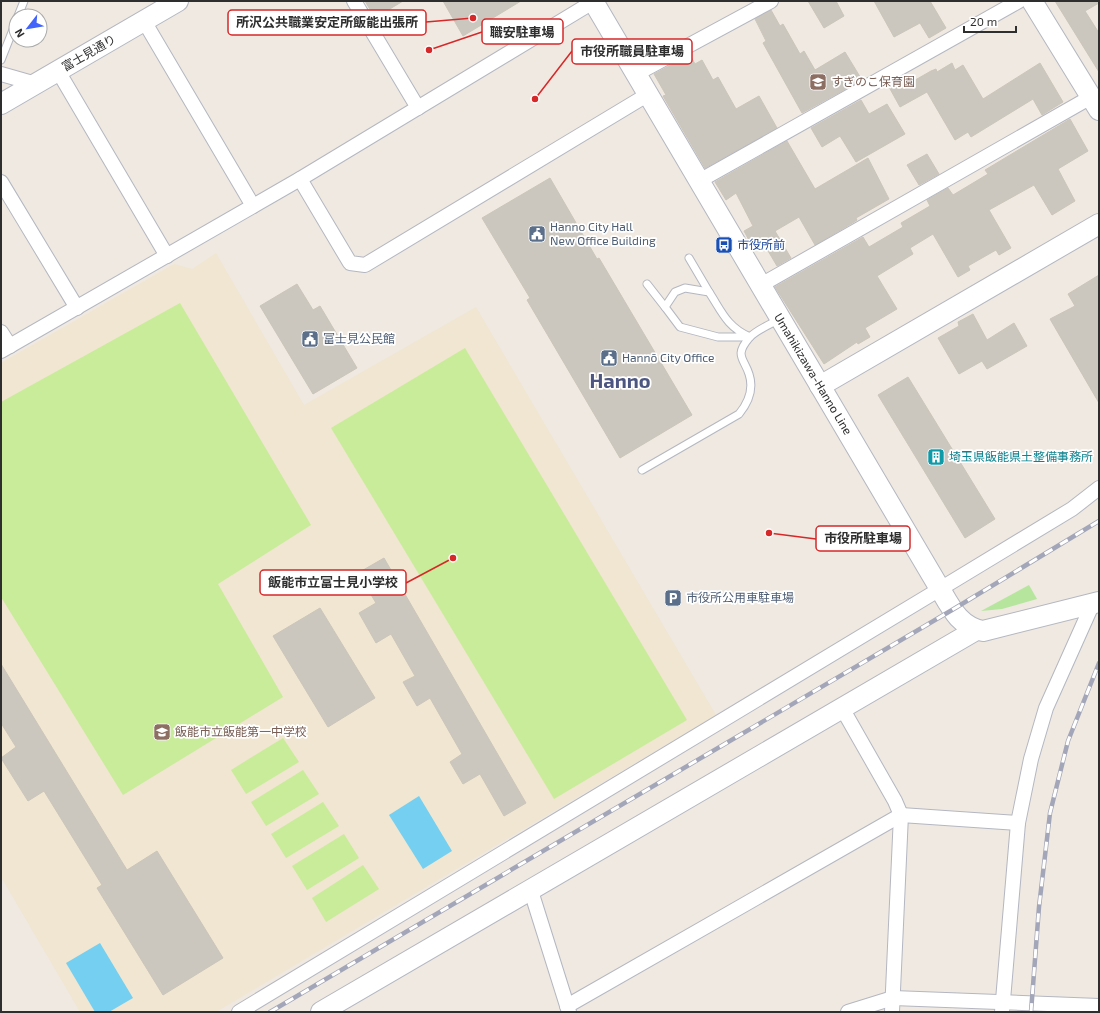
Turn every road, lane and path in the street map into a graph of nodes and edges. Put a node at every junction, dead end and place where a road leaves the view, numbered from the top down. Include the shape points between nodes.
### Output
1 (178, 1) edge
2 (354, 1) edge
3 (771, 1) edge
4 (1019, 1) edge
5 (1032, 1) edge
6 (593, 2) edge
7 (144, 21) junction
8 (8, 42) edge
9 (1, 60) edge
10 (58, 70) junction
11 (1, 74) edge
12 (636, 74) junction
13 (36, 84) junction
14 (648, 95) junction
15 (1, 104) edge
16 (1095, 104) edge
17 (418, 108) junction
18 (300, 179) junction
19 (699, 181) junction
20 (1, 182) edge
21 (253, 206) junction
22 (1099, 224) edge
23 (167, 256) junction
24 (689, 258) dead end
25 (647, 284) dead end
26 (761, 285) junction
27 (709, 292) junction
28 (77, 308) junction
29 (665, 308) junction
30 (780, 319) junction
31 (1, 332) edge
32 (750, 337) junction
33 (5, 349) edge
34 (820, 386) junction
35 (642, 470) dead end
36 (1099, 488) edge
37 (940, 589) junction
38 (1096, 602) edge
39 (976, 630) junction
40 (842, 708) junction
41 (901, 815) junction
42 (1018, 823) junction
43 (531, 891) junction
44 (893, 1005) edge
45 (1099, 1006) edge
46 (1002, 1007) edge
47 (568, 1009) edge
48 (325, 1011) edge
49 (238, 1012) edge
50 (848, 1012) edge

1 - 7 street, 富士見通り
2 - 17 street
3 - 12 street
4 - 19 street
5 - 16 street
6 - 12 street, Umahikizawa-Hanno Line
6 - 17 street
7 - 10 street, 富士見通り
7 - 21 street
8 - 9 lane
10 - 13 street, 富士見通り
10 - 23 street
11 - 13 street
12 - 14 street, Umahikizawa-Hanno Line
13 - 15 street, 富士見通り
14 - 18 street via 365,265 350,263
14 - 19 street, Umahikizawa-Hanno Line
16 - 26 street
17 - 18 street
18 - 21 street
19 - 26 street, Umahikizawa-Hanno Line
20 - 28 street
21 - 23 street
22 - 34 street
23 - 28 street
24 - 27 lane
25 - 29 lane
26 - 30 street, Umahikizawa-Hanno Line
27 - 29 lane via 685,288 675,292
27 - 32 lane via 730,325
28 - 33 street
29 - 32 lane via 680,327 718,337
30 - 32 lane
30 - 34 street, Umahikizawa-Hanno Line
31 - 33 street
32 - 35 lane via 742,349 741,360 749,374 750,391 746,405 739,414
34 - 37 street, Umahikizawa-Hanno Line
36 - 37 street via 1072,508
37 - 39 street, Umahikizawa-Hanno Line via 961,622
37 - 49 street
38 - 39 street via 992,629
38 - 42 street via 1046,708 1031,759
39 - 40 street
40 - 41 street
40 - 43 street
41 - 42 street
41 - 44 street
41 - 47 street
42 - 46 street
43 - 47 street
43 - 48 street
44 - 46 street
44 - 50 street
45 - 46 street

